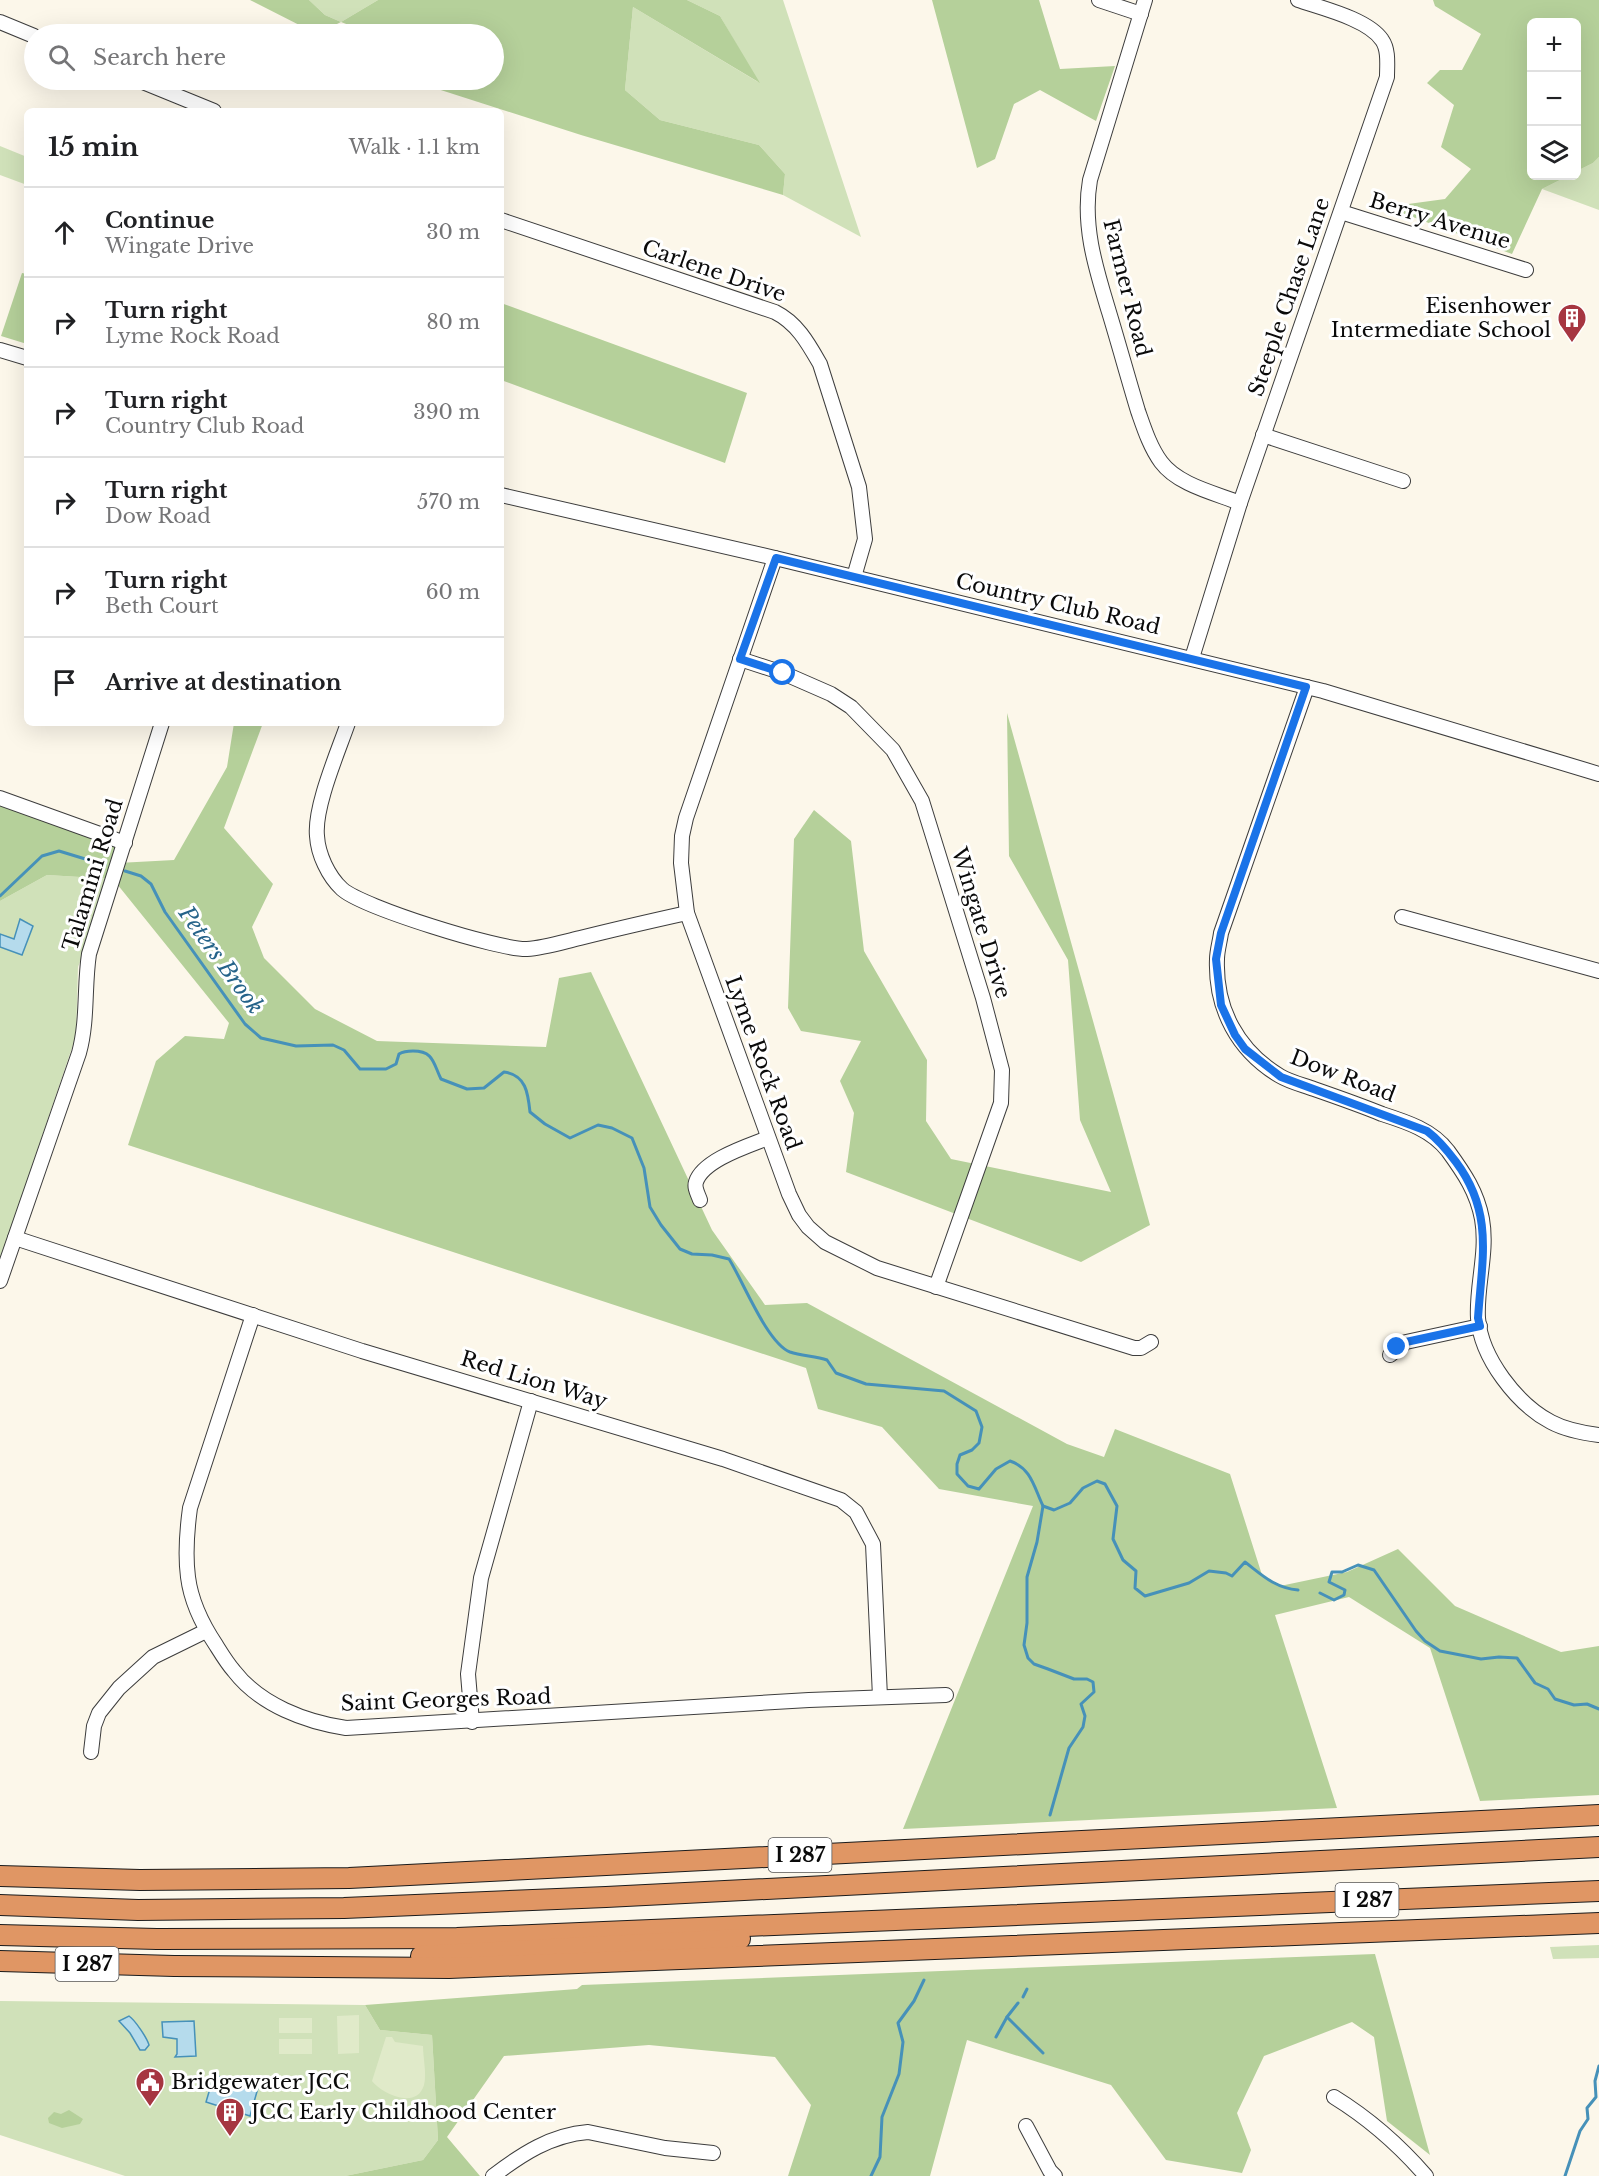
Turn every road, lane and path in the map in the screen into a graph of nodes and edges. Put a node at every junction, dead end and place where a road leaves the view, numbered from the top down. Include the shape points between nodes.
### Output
1 (1099, 0) edge
2 (1145, 0) edge
3 (1298, 0) edge
4 (1141, 14) junction
5 (0, 22) edge
6 (24, 32) edge
7 (163, 90) edge
8 (207, 108) edge
9 (1341, 212) junction
10 (504, 221) edge
11 (1527, 270) dead end
12 (0, 350) edge
13 (24, 357) edge
14 (1263, 435) junction
15 (1403, 481) dead end
16 (504, 496) edge
17 (1240, 503) junction
18 (776, 558) junction
19 (854, 578) junction
20 (1192, 658) junction
21 (740, 659) junction
22 (1306, 687) junction
23 (161, 726) edge
24 (347, 726) edge
25 (1599, 774) edge
26 (0, 798) edge
27 (125, 843) junction
28 (687, 913) junction
29 (1402, 917) dead end
30 (1599, 971) edge
31 (768, 1138) junction
32 (700, 1200) dead end
33 (15, 1238) junction
34 (0, 1281) edge
35 (936, 1287) junction
36 (254, 1315) junction
37 (1480, 1326) junction
38 (1151, 1342) dead end
39 (1390, 1355) dead end
40 (531, 1401) junction
41 (1599, 1435) edge
42 (206, 1631) junction
43 (946, 1695) dead end
44 (880, 1697) junction
45 (472, 1722) junction
46 (91, 1752) dead end
47 (1599, 1815) edge
48 (1599, 1847) edge
49 (0, 1876) edge
50 (1599, 1890) edge
51 (0, 1905) edge
52 (942, 1917) junction
53 (1599, 1923) edge
54 (0, 1935) edge
55 (0, 1961) edge
56 (320, 1966) junction
57 (1334, 2097) dead end
58 (1026, 2126) dead end
59 (713, 2153) dead end
60 (493, 2176) edge
61 (1056, 2176) edge
62 (1426, 2176) edge

1 - 4 street
2 - 4 street, Farmer Road
3 - 9 street, Steeple Chase Lane via 1368,28 1382,39 1385,47 1387,77
4 - 17 street, Farmer Road via 1090,180 1087,219 1093,258 1138,411 1160,461 1176,476
5 - 6 street
7 - 8 street
9 - 11 street, Berry Avenue
9 - 14 street, Steeple Chase Lane
10 - 19 street, Carlene Drive via 775,312 793,324 820,364 858,487 865,539
12 - 13 street
14 - 15 street
14 - 17 street, Steeple Chase Lane
16 - 18 street, Country Club Road
17 - 20 street, Steeple Chase Lane
18 - 19 street, Country Club Road
18 - 21 street, Lyme Rock Road
19 - 20 street, Country Club Road
20 - 22 street, Country Club Road
21 - 28 street, Lyme Rock Road via 682,836
21 - 35 street, Wingate Drive via 783,673 851,707 893,750 922,801 1002,1070 1001,1103
22 - 25 street, Country Club Road
22 - 37 street, Dow Road via 1221,933 1216,959 1221,1005 1245,1049 1281,1077 1427,1131 1440,1141 1466,1175 1480,1207
23 - 27 street, Talamini Road
24 - 28 street via 326,787 316,834 324,863 342,889 354,897 491,944 525,949
26 - 27 street
27 - 33 street, Talamini Road via 89,954 85,1026 79,1053
28 - 31 street, Lyme Rock Road
29 - 30 street
31 - 32 street via 703,1170 696,1183
31 - 35 street, Lyme Rock Road via 789,1194 808,1227 825,1242 877,1268
33 - 34 street, Talamini Road
33 - 36 street, Red Lion Way
35 - 38 street, Lyme Rock Road via 1134,1348
36 - 40 street, Red Lion Way
36 - 42 street, Saint Georges Road via 190,1508 186,1536 188,1577
37 - 39 street via 1406,1342
37 - 41 street, Dow Road via 1486,1348 1505,1382 1524,1403 1553,1424
40 - 44 street, Red Lion Way via 723,1459 841,1500 856,1512 873,1544
40 - 45 street via 481,1578 468,1674
42 - 45 street, Saint Georges Road via 247,1686 271,1703 306,1719 346,1728
42 - 46 street via 153,1657 119,1688 99,1713
43 - 44 street, Saint Georges Road
44 - 45 street, Saint Georges Road
47 - 49 highway, I 287 via 349,1878 140,1880
48 - 51 highway, I 287 via 344,1908 138,1910
50 - 52 highway, I 287
52 - 54 highway, I 287 via 457,1938
52 - 56 highway via 811,1935 348,1960
53 - 56 highway, I 287 via 449,1968
55 - 56 highway, I 287
57 - 62 street via 1357,2111
58 - 61 street
59 - 60 street via 575,2133 523,2153

